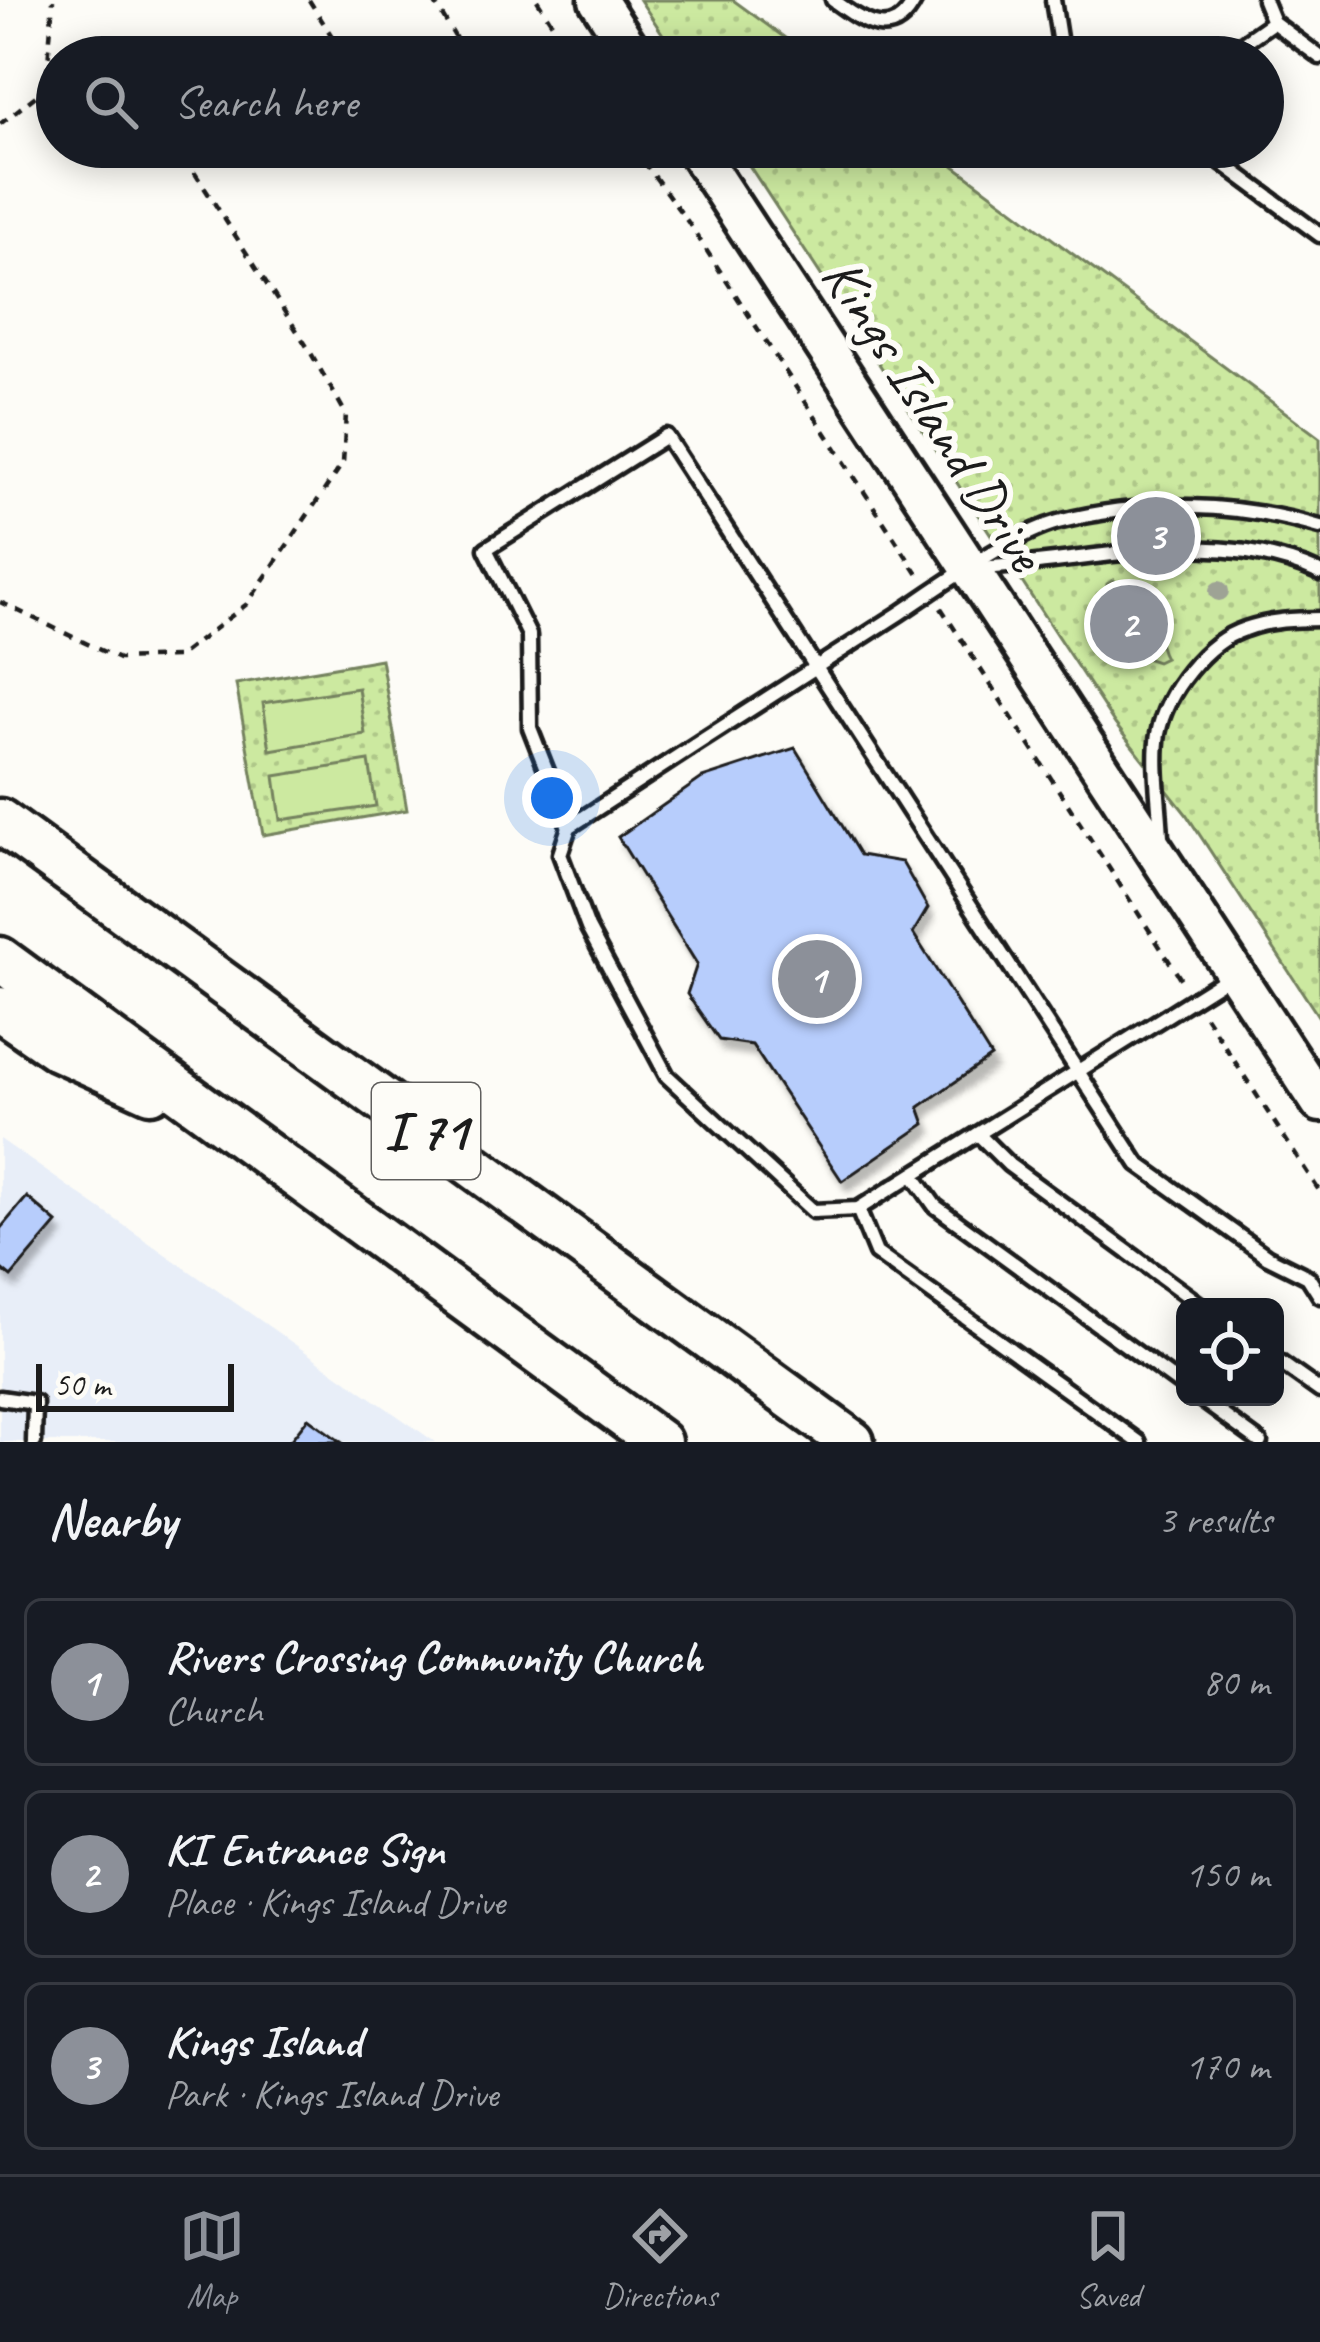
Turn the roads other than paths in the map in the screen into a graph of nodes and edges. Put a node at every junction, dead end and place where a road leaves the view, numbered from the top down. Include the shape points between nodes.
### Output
1 (598, 0) edge
2 (833, 0) edge
3 (915, 0) edge
4 (1053, 0) edge
5 (1264, 0) edge
6 (1273, 22) junction
7 (621, 36) edge
8 (1059, 36) edge
9 (1253, 36) edge
10 (1320, 57) edge
11 (708, 168) edge
12 (1229, 168) edge
13 (1320, 235) edge
14 (1320, 527) edge
15 (972, 569) junction
16 (1320, 573) edge
17 (1320, 619) edge
18 (817, 666) junction
19 (0, 820) edge
20 (569, 827) junction
21 (1161, 857) junction
22 (0, 958) edge
23 (1236, 972) junction
24 (0, 1009) edge
25 (1079, 1071) junction
26 (1320, 1103) edge
27 (238, 1131) junction
28 (978, 1134) junction
29 (913, 1175) junction
30 (858, 1209) junction
31 (1320, 1296) edge
32 (1191, 1298) edge
33 (1284, 1365) edge
34 (1176, 1381) edge
35 (1320, 1391) edge
36 (0, 1398) edge
37 (1210, 1406) edge
38 (34, 1442) edge
39 (659, 1442) edge
40 (852, 1442) edge
41 (1138, 1442) edge
42 (1260, 1442) edge

1 - 7 main road
2 - 3 lane via 876,25 907,17
4 - 8 lane
5 - 6 lane
6 - 9 lane
6 - 10 lane
11 - 15 main road, Kings Island Drive
12 - 13 lane
14 - 15 lane via 1274,513 1160,506 1054,523
15 - 16 lane via 1164,548 1240,554
15 - 18 lane
15 - 21 main road, Kings Island Drive
17 - 21 lane via 1241,629 1204,655 1176,692 1158,734
18 - 20 lane
18 - 20 lane via 666,436 486,549 529,635 530,728
18 - 25 lane
19 - 40 highway, I 71
20 - 30 lane via 560,854 588,928 667,1076 813,1211
21 - 23 main road, Kings Island Drive
22 - 27 highway, I 71
23 - 25 lane
23 - 26 main road, Kings Island Drive
24 - 27 highway via 58,1049
25 - 28 lane
25 - 31 lane via 1138,1164 1268,1257 1308,1276
27 - 39 highway, I 71
28 - 29 lane
28 - 32 lane
29 - 30 lane
29 - 34 lane via 935,1206
30 - 41 lane via 876,1253
33 - 35 lane
36 - 38 lane via 35,1403
37 - 42 lane

